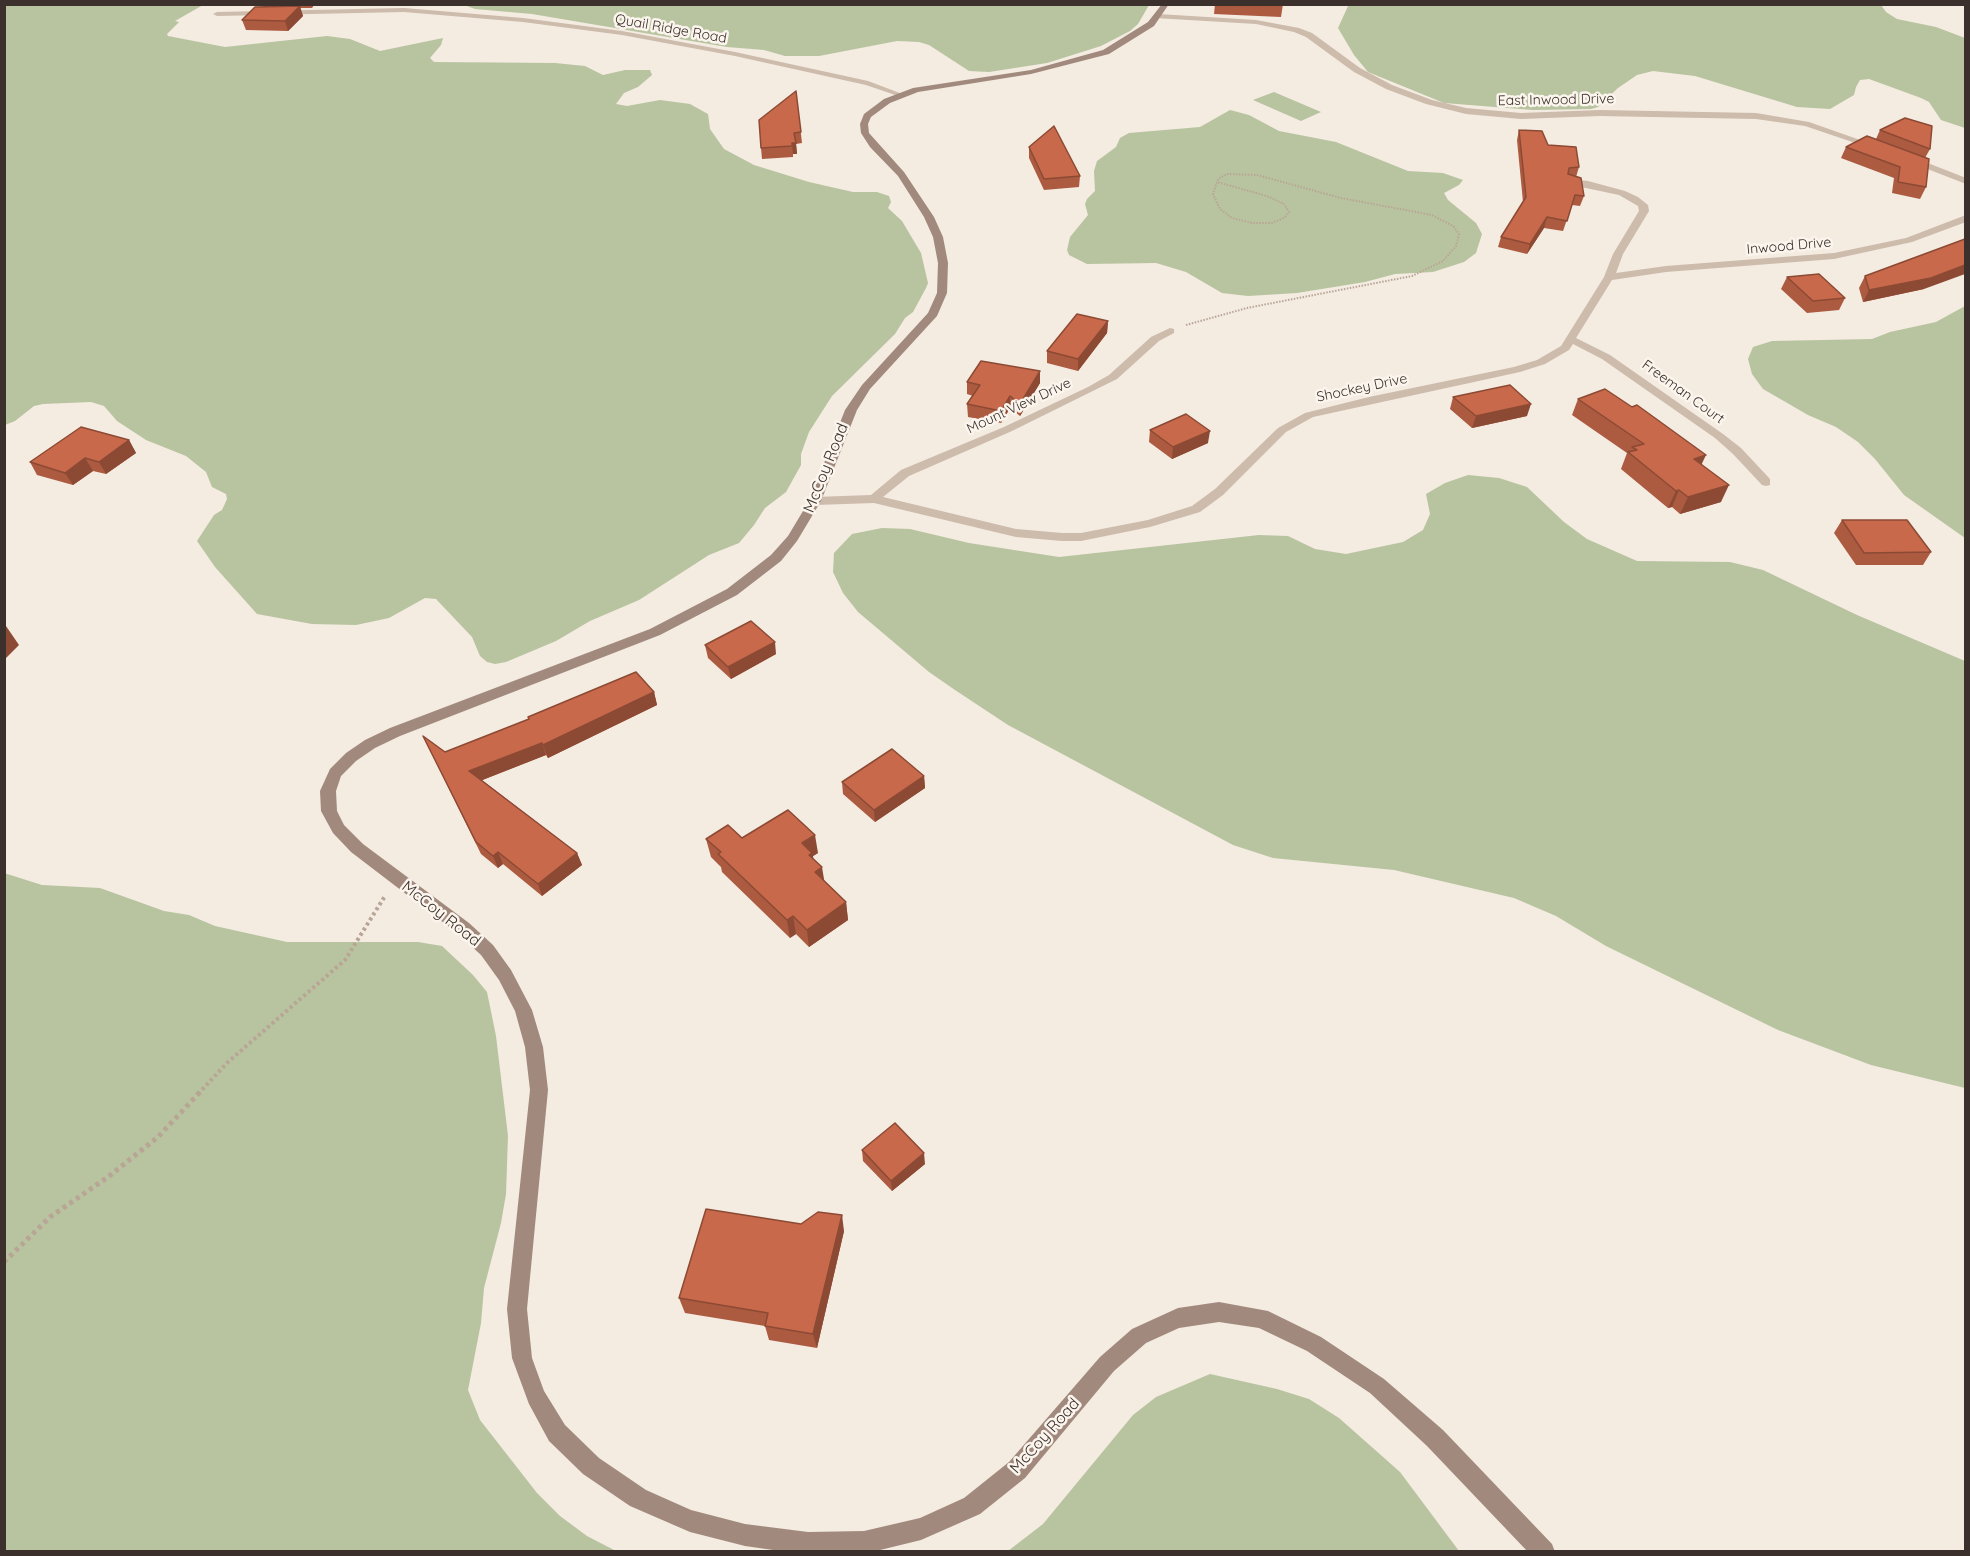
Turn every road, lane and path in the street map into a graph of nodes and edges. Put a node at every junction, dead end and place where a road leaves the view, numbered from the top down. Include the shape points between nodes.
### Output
1 (1162, 10) edge
2 (217, 14) dead end
3 (901, 95) junction
4 (1884, 150) edge
5 (1905, 157) edge
6 (1965, 181) edge
7 (1217, 182) junction
8 (1570, 182) edge
9 (1965, 218) edge
10 (1609, 278) junction
11 (1170, 331) joint
12 (1572, 340) junction
13 (1766, 482) dead end
14 (874, 499) junction
15 (815, 501) junction
16 (388, 891) dead end
17 (4, 1262) edge
18 (1544, 1551) edge

1 - 3 street, McCoy Road via 1140,33 1083,59
1 - 4 street, East Inwood Drive via 1300,31 1389,87 1466,111 1502,115 1600,112 1756,116 1806,124
2 - 3 street, Quail Ridge Road via 404,10 523,20 735,54 868,83
3 - 15 street, McCoy Road via 867,116 865,133 901,174 929,217 943,263 942,293 933,314 850,410
5 - 6 street
7 - 7 path via 1213,194 1220,208 1232,218 1272,223 1289,212 1284,204 1267,196
7 - 11 path via 1227,174 1257,175 1341,198 1432,214 1459,234 1456,246 1443,261 1412,276 1247,308
8 - 10 street, Shockey Drive via 1606,188 1643,205 1644,211 1618,254
9 - 10 street, Inwood Drive via 1909,240 1834,256 1666,268
10 - 12 street, Shockey Drive
11 - 14 street, Mount View Drive via 1092,390 905,473
12 - 13 street, Freeman Court via 1606,357 1719,436
12 - 14 street, Shockey Drive via 1555,355 1516,370 1369,400 1294,422 1207,502 1181,515 1150,523 1081,537 1042,536
14 - 15 street, Shockey Drive
15 - 18 street, McCoy Road via 788,544 732,592 655,632 386,736 351,757 335,773 328,791 329,810 338,829 487,950 524,1010 534,1047 538,1090 517,1309 522,1358 536,1397 557,1433 591,1466 638,1498 690,1521 745,1535 808,1543 864,1542 921,1529 972,1506 1017,1470 1107,1364 1139,1336 1178,1318 1219,1312 1261,1318 1314,1344 1377,1386 1435,1438
16 - 17 path via 345,960 228,1062 158,1137 50,1217

